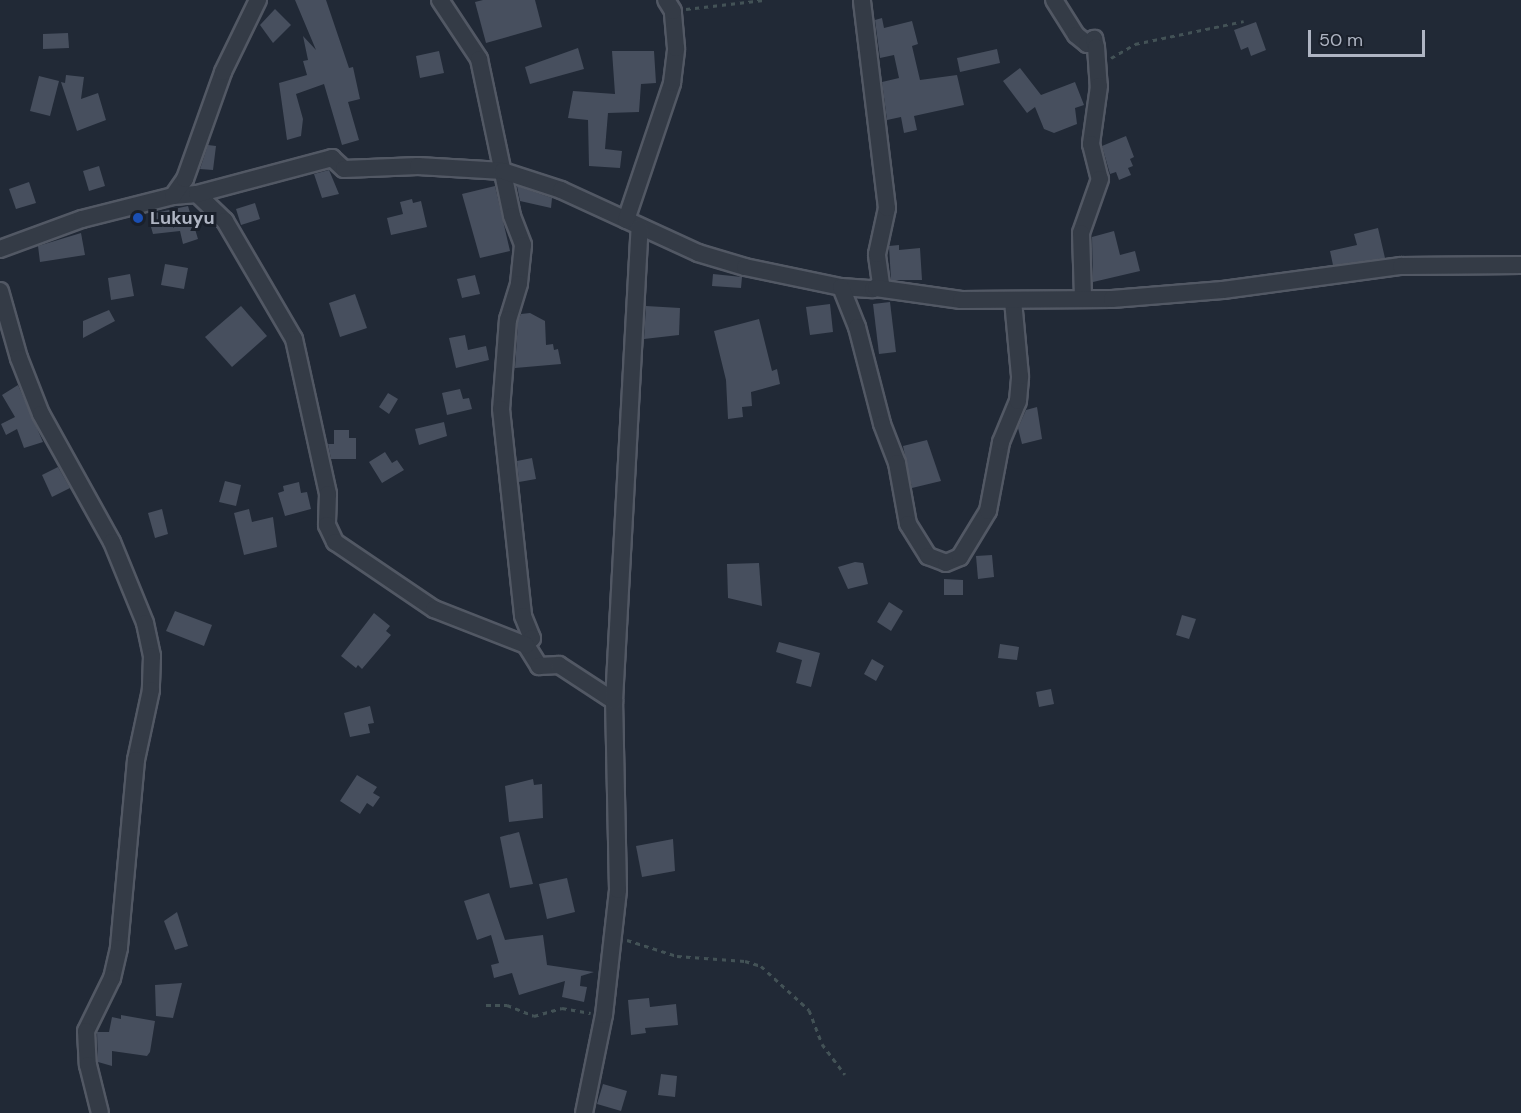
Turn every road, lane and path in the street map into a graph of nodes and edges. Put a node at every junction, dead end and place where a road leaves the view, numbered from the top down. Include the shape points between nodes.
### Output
1 (258, 0) edge
2 (440, 0) edge
3 (764, 0) edge
4 (862, 0) edge
5 (1054, 0) edge
6 (670, 5) edge
7 (1244, 21) dead end
8 (1098, 69) junction
9 (503, 171) junction
10 (197, 194) junction
11 (173, 196) junction
12 (633, 224) junction
13 (0, 249) edge
14 (1521, 265) edge
15 (842, 287) junction
16 (876, 288) junction
17 (0, 291) edge
18 (1083, 298) junction
19 (1013, 300) junction
20 (526, 645) junction
21 (614, 701) junction
22 (612, 933) junction
23 (486, 1005) dead end
24 (604, 1015) junction
25 (845, 1074) dead end
26 (100, 1113) edge
27 (584, 1113) edge

1 - 11 street via 223,72 185,179
2 - 9 street via 479,60
3 - 6 path
4 - 16 street via 887,208 877,254 881,284
5 - 8 street via 1076,35 1087,44 1094,39
6 - 12 street via 676,48 672,83
7 - 8 path via 1135,44
8 - 18 street via 1091,144 1100,178 1081,233
9 - 10 street via 400,166 344,169 332,158
9 - 12 street via 561,190
9 - 20 street via 523,245 519,284 508,319 501,409 523,616 532,638
10 - 11 street
10 - 20 street via 225,221 294,339 326,486 327,525 335,542 434,609
11 - 13 street via 82,219
12 - 15 street via 745,267
12 - 21 street
14 - 18 street via 1401,266 1223,290
15 - 16 street
15 - 19 street via 897,463 908,524 928,556 946,563 960,557 988,511 1001,442 1018,401 1020,376
16 - 19 street via 933,298
17 - 26 street via 19,358 41,414 109,535 142,616 152,656 151,690 136,760 119,948 112,978 86,1031 88,1065
18 - 19 street
20 - 21 street via 539,666 558,665
21 - 22 street via 619,869
22 - 24 street
22 - 25 path via 676,956 761,966 809,1010 822,1044
23 - 24 path via 507,1005 534,1016 562,1008
24 - 27 street

